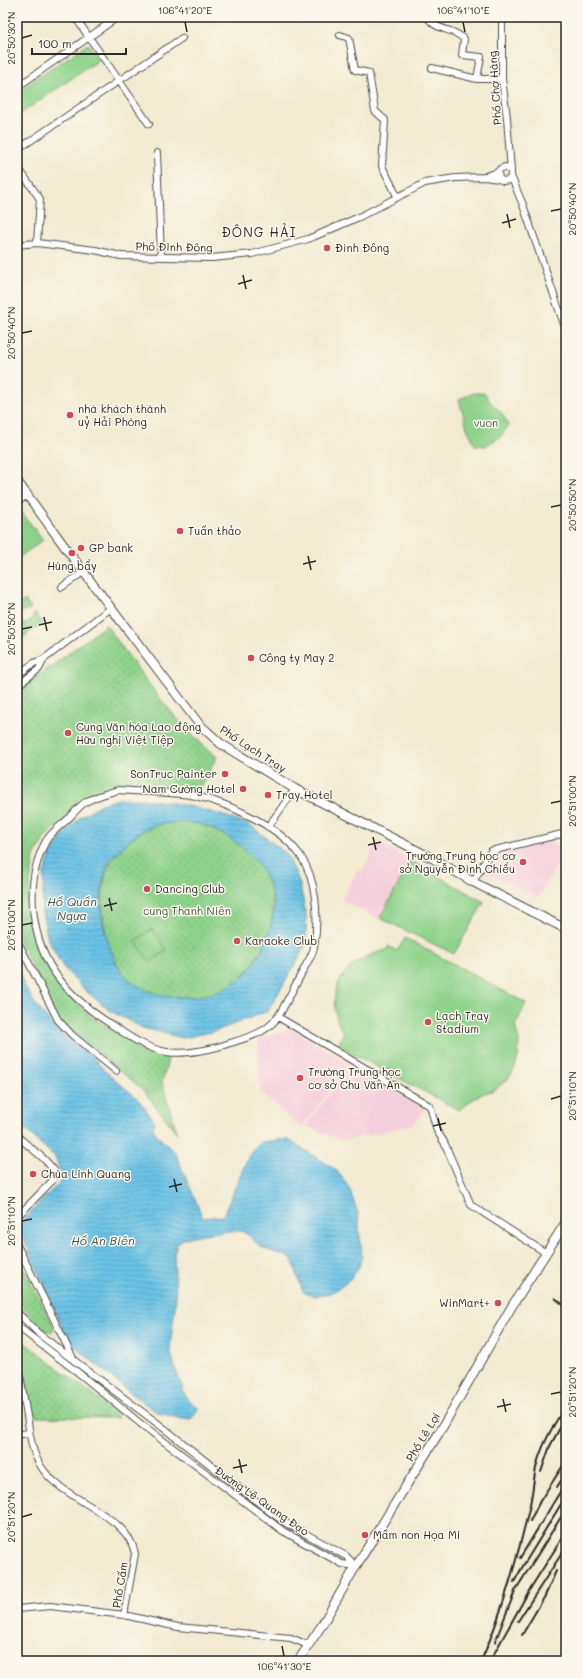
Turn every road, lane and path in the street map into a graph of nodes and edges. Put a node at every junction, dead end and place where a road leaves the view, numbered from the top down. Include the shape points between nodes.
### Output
1 (75, 17) edge
2 (118, 17) edge
3 (427, 17) edge
4 (502, 17) edge
5 (340, 35) dead end
6 (89, 37) junction
7 (182, 38) dead end
8 (432, 68) dead end
9 (477, 79) junction
10 (502, 79) junction
11 (119, 80) junction
12 (17, 86) edge
13 (149, 124) dead end
14 (17, 150) edge
15 (157, 153) dead end
16 (17, 166) edge
17 (509, 171) junction
18 (500, 177) junction
19 (518, 193) junction
20 (397, 196) junction
21 (37, 243) junction
22 (17, 245) edge
23 (161, 257) junction
24 (566, 330) edge
25 (18, 483) edge
26 (27, 494) junction
27 (17, 501) edge
28 (84, 572) junction
29 (62, 587) dead end
30 (110, 608) junction
31 (44, 660) junction
32 (17, 676) edge
33 (17, 686) edge
34 (295, 789) junction
35 (268, 827) junction
36 (566, 833) edge
37 (473, 882) junction
38 (566, 929) edge
39 (17, 940) edge
40 (278, 1017) junction
41 (116, 1071) dead end
42 (17, 1136) edge
43 (17, 1217) edge
44 (566, 1222) edge
45 (17, 1245) edge
46 (546, 1253) junction
47 (17, 1312) edge
48 (17, 1326) edge
49 (73, 1360) junction
50 (17, 1362) edge
51 (80, 1374) junction
52 (19, 1376) edge
53 (28, 1433) junction
54 (17, 1435) edge
55 (356, 1566) junction
56 (17, 1609) edge
57 (124, 1615) junction
58 (308, 1645) junction
59 (298, 1661) edge

1 - 6 street
2 - 6 street
3 - 9 street via 435,25 449,29 464,39 462,55 481,57
4 - 10 street, Phố Chợ Hàng
5 - 20 street via 350,38 355,70 369,73 375,112 385,120 382,166
6 - 11 street
6 - 12 street
7 - 11 street
8 - 9 street
9 - 10 street
10 - 17 street, Phố Chợ Hàng via 507,118
11 - 13 street
11 - 14 street
15 - 23 street
16 - 21 street via 40,198
17 - 18 street via 500,169
17 - 18 street via 509,180
17 - 19 street, Phố Chợ Hàng
18 - 19 street
18 - 20 street, Phố Đình Đông via 455,178 425,183
19 - 24 street, Phố Chợ Hàng
20 - 23 street, Phố Đình Đông via 359,217 308,239 252,254 212,258
21 - 22 street, Phố Đình Đông
21 - 23 street, Phố Đình Đông via 122,256
25 - 26 main road, Phố Lạch Tray
26 - 27 main road
26 - 28 main road, Phố Lạch Tray
28 - 29 street
28 - 30 main road, Phố Lạch Tray
30 - 31 street
30 - 34 main road, Phố Lạch Tray via 199,724 221,744
31 - 32 street via 34,663
31 - 33 street via 39,669
34 - 35 street
34 - 37 main road, Phố Lạch Tray via 434,859
35 - 40 street via 301,856 314,889 314,949
35 - 40 street via 236,810 194,796 118,790 86,801 47,840 37,862 33,914 40,942 59,979 97,1015 149,1046 166,1052 180,1053 223,1046 261,1033
36 - 37 street via 491,851
37 - 38 main road, Phố Lạch Tray
39 - 41 street via 58,1020 72,1035
40 - 46 street via 430,1106 437,1131 471,1205
42 - 43 street via 54,1170 52,1180
44 - 46 main road, Phố Lê Lợi
45 - 49 street
46 - 55 main road, Phố Lê Lợi
47 - 49 street, Đường Lê Quang Đạo via 39,1334
48 - 51 street, Đường Lê Quang Đạo
49 - 51 street
49 - 55 street, Đường Lê Quang Đạo via 286,1523 346,1556
50 - 52 street, Phố Cấm
51 - 55 street, Đường Lê Quang Đạo via 141,1424 283,1530 342,1564
52 - 53 street, Phố Cấm
53 - 54 street
53 - 57 street, Phố Cấm via 41,1467 53,1481 120,1527 134,1546 135,1554
55 - 58 main road, Phố Lê Lợi via 322,1626
56 - 57 street via 50,1606
57 - 58 street, Phố Cấm via 178,1627 291,1638
58 - 59 main road, Phố Lê Lợi

